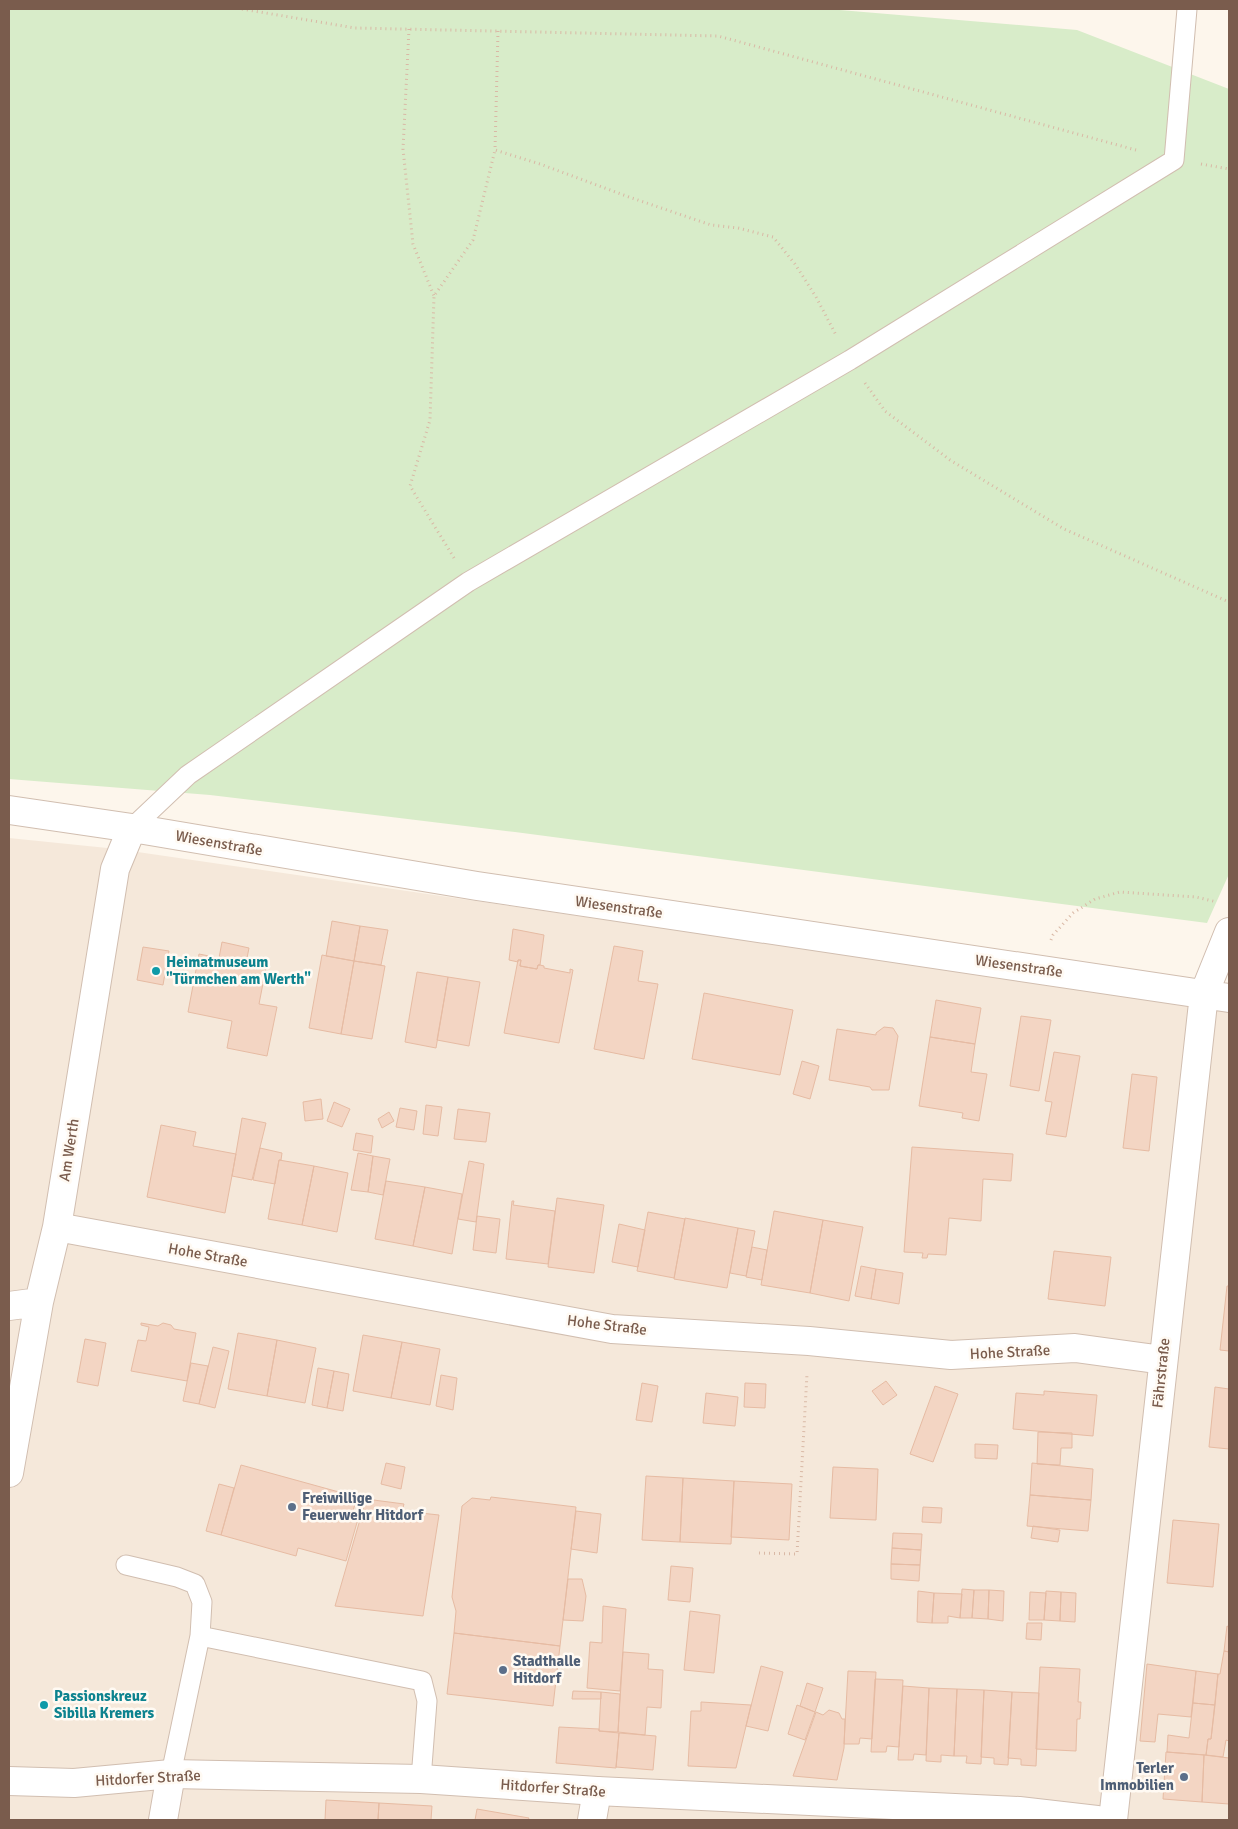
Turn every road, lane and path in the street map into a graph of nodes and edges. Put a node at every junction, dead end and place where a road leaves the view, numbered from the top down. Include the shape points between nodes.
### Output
1 (242, 9) edge
2 (1187, 9) edge
3 (409, 29) junction
4 (498, 31) junction
5 (495, 150) junction
6 (1174, 160) junction
7 (1229, 169) edge
8 (434, 296) junction
9 (850, 360) junction
10 (468, 582) junction
11 (1229, 602) edge
12 (9, 810) edge
13 (132, 828) junction
14 (1221, 903) dead end
15 (1229, 932) edge
16 (1043, 970) junction
17 (1216, 996) edge
18 (57, 1227) junction
19 (39, 1302) junction
20 (9, 1306) edge
21 (809, 1341) junction
22 (1163, 1360) junction
23 (9, 1473) edge
24 (759, 1553) dead end
25 (126, 1565) dead end
26 (200, 1636) junction
27 (171, 1774) junction
28 (421, 1779) junction
29 (9, 1782) edge
30 (597, 1791) junction
31 (163, 1820) edge
32 (592, 1820) edge
33 (1097, 1820) edge
34 (1113, 1820) edge

1 - 3 path via 355,28
2 - 6 lane
3 - 4 path
3 - 8 path via 403,150 413,244
4 - 5 path
4 - 6 path via 718,36
5 - 8 path via 473,240
5 - 9 path via 711,225 772,237 795,264 816,297
6 - 7 path
6 - 9 lane
8 - 10 path via 430,420 410,486
9 - 10 lane
9 - 11 path via 885,412 950,460 1064,529
10 - 13 lane via 188,775
12 - 13 street, Wiesenstraße
13 - 16 street, Wiesenstraße via 477,886
13 - 18 street, Am Werth via 115,869
14 - 16 path via 1196,896 1120,892 1095,899 1073,913 1053,935 1045,952
15 - 17 street, Fährstraße
16 - 17 street, Wiesenstraße
17 - 22 street, Fährstraße
18 - 19 street, Am Werth
18 - 21 street, Hohe Straße via 612,1329
19 - 20 street
19 - 23 street, Am Werth
21 - 22 street, Hohe Straße via 951,1355 1075,1348
21 - 24 path via 797,1554
22 - 34 street, Fährstraße
25 - 26 lane via 195,1584 202,1602
26 - 27 lane
26 - 28 lane via 422,1681 427,1700
27 - 28 street, Hitdorfer Straße
27 - 29 street, Hitdorfer Straße via 74,1782
27 - 31 street
28 - 30 street, Hitdorfer Straße
30 - 32 street
30 - 33 street, Hitdorfer Straße via 1019,1811

